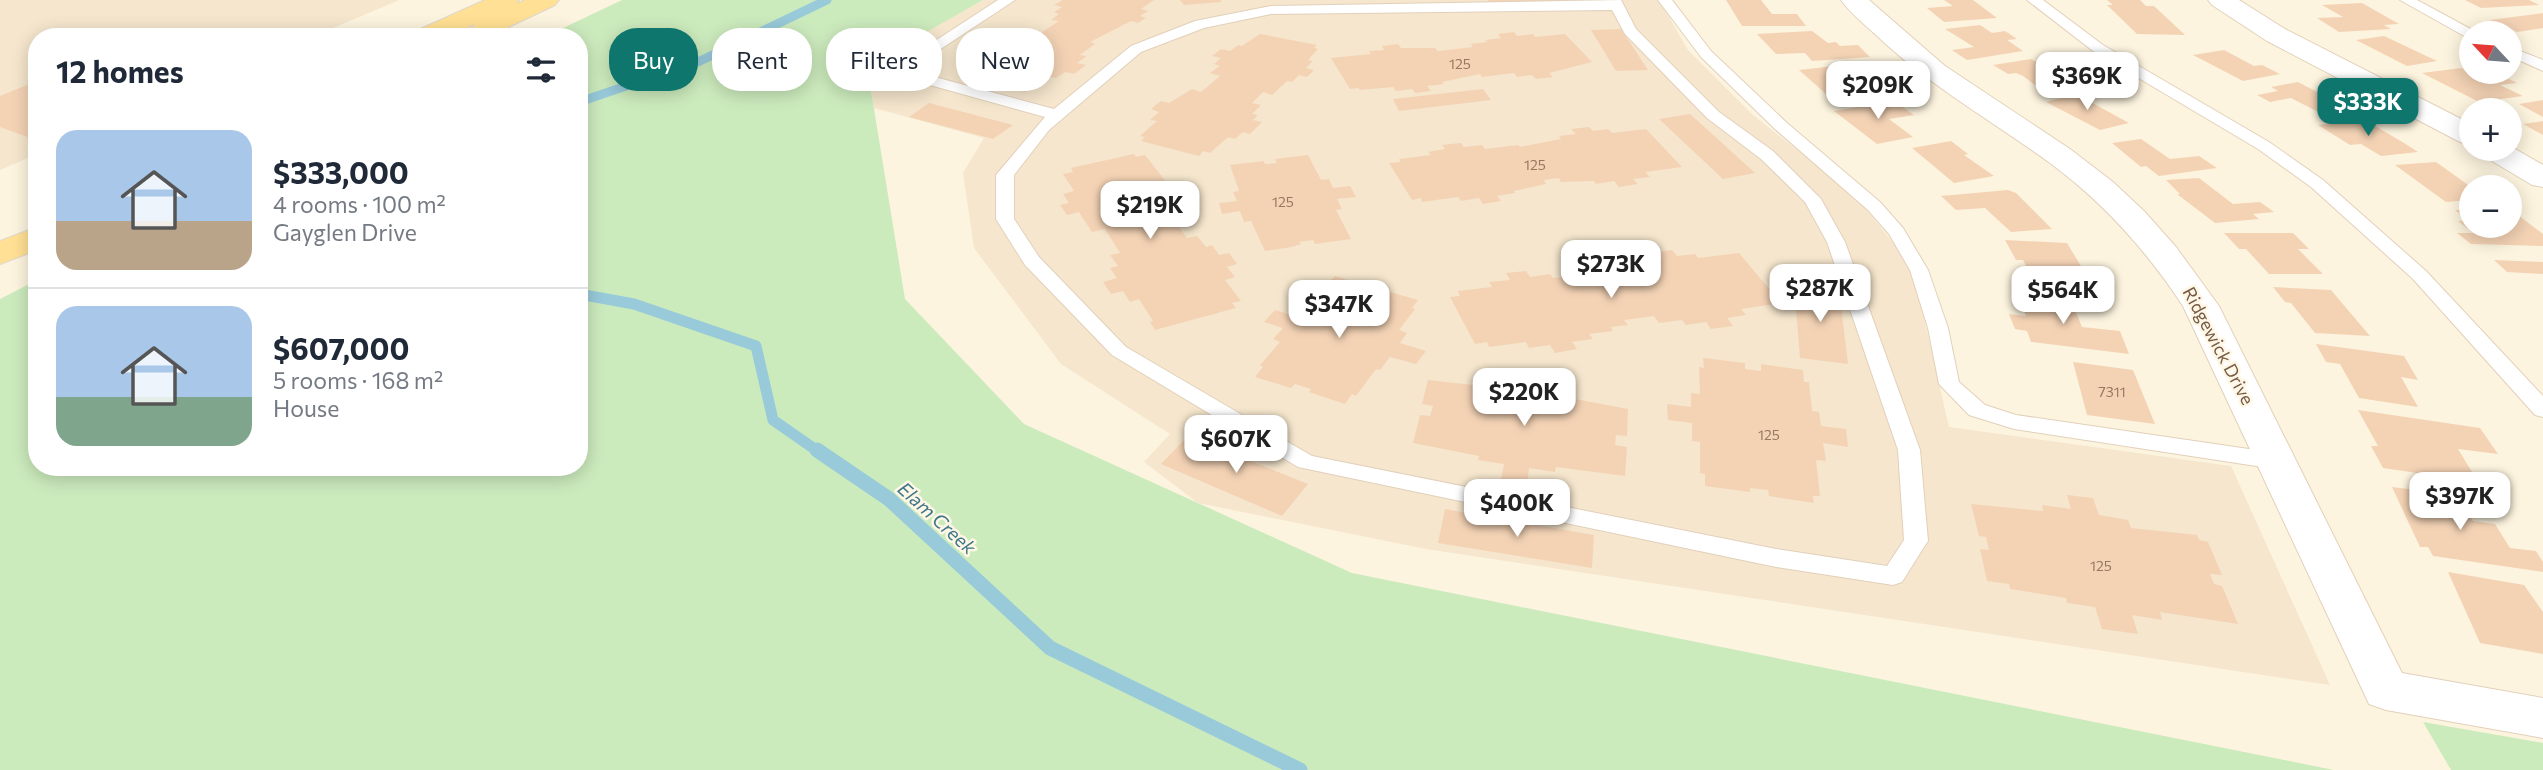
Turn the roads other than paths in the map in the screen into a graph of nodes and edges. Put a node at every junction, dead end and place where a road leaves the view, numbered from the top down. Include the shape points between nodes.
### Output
1 (506, 0) edge
2 (546, 0) edge
3 (1008, 0) edge
4 (1665, 0) edge
5 (1854, 0) edge
6 (2034, 0) edge
7 (2221, 0) edge
8 (2407, 0) edge
9 (1616, 3) edge
10 (445, 28) edge
11 (486, 28) edge
12 (2459, 28) edge
13 (2522, 56) edge
14 (2543, 66) edge
15 (1057, 115) junction
16 (2459, 129) edge
17 (2514, 161) edge
18 (2543, 178) edge
19 (28, 216) edge
20 (0, 229) edge
21 (28, 241) edge
22 (0, 254) edge
23 (2543, 410) edge
24 (2276, 461) junction
25 (2543, 718) edge

1 - 10 main road
2 - 11 main road
3 - 15 lane via 919,56 924,79
4 - 24 lane via 1706,54 1897,232 1923,282 1949,384 1977,410 2014,422
5 - 24 street, Ridgewick Drive via 1897,42 1945,79 2121,205 2168,258 2202,306
6 - 23 lane via 2060,22 2162,87 2279,155 2349,210 2427,280
7 - 16 street via 2276,35
8 - 12 lane
9 - 15 lane via 1271,10 1200,24 1136,49
9 - 15 lane via 1630,31 1713,115 1767,155 1812,199 1836,242 1909,450 1916,541 1893,576 1776,558 1306,462 1119,351 1032,261 1005,219 1005,175
13 - 14 lane
17 - 18 street
19 - 20 main road
21 - 22 main road
24 - 25 street, Ridgewick Drive via 2386,690

